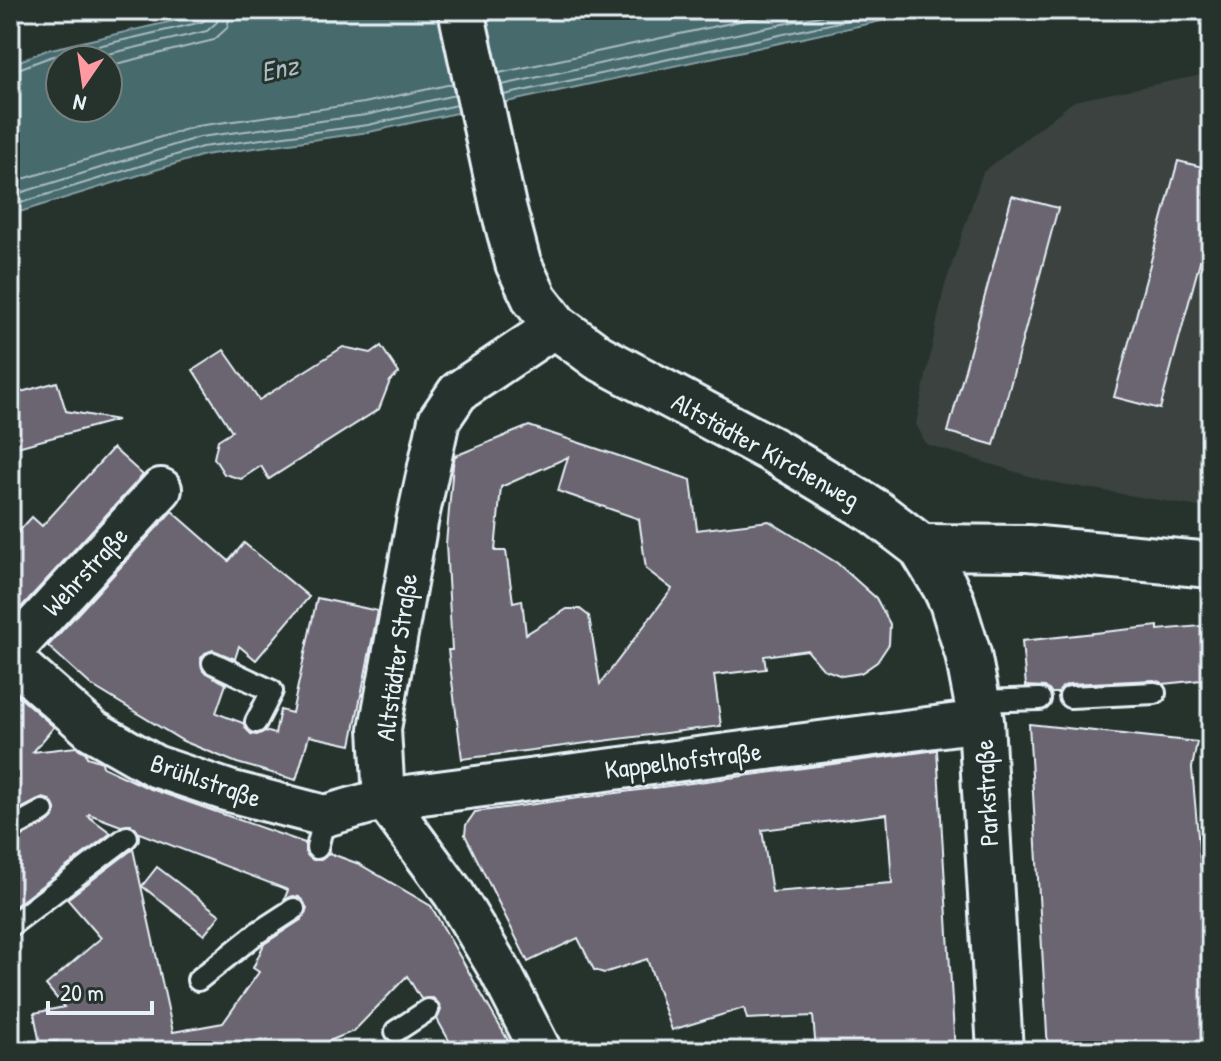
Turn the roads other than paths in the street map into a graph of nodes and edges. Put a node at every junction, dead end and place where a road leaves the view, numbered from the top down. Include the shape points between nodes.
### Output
1 (461, 10) edge
2 (556, 326) junction
3 (161, 489) dead end
4 (921, 547) junction
5 (1211, 565) edge
6 (213, 663) dead end
7 (17, 669) edge
8 (1155, 693) dead end
9 (1070, 697) dead end
10 (1040, 699) dead end
11 (980, 711) junction
12 (256, 722) dead end
13 (384, 799) junction
14 (43, 811) dead end
15 (10, 829) edge
16 (127, 837) dead end
17 (294, 909) dead end
18 (10, 926) edge
19 (198, 980) dead end
20 (428, 1010) dead end
21 (396, 1031) dead end
22 (541, 1051) edge
23 (1000, 1051) edge

1 - 2 main road, Altstädter Kirchenweg via 502,201 526,282
2 - 4 main road, Altstädter Kirchenweg via 598,357 828,482
2 - 13 street, Altstädter Straße via 458,392 439,420 380,729
3 - 7 street, Wehrstraße
4 - 5 main road via 1028,548
4 - 11 main road, Parkstraße via 952,602
6 - 12 lane via 272,691
7 - 13 street, Brühlstraße via 90,742 151,776 234,778 321,832
8 - 9 lane
10 - 11 lane
11 - 13 street, Kappelhofstraße
11 - 23 main road, Parkstraße
13 - 22 street via 454,894 487,975
14 - 15 lane
16 - 18 lane
17 - 19 lane
20 - 21 lane

